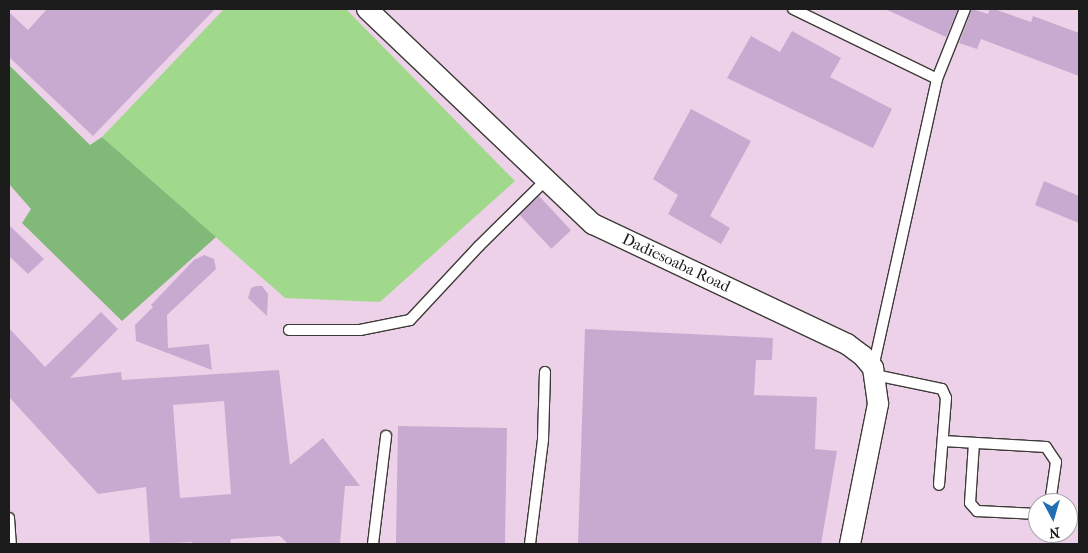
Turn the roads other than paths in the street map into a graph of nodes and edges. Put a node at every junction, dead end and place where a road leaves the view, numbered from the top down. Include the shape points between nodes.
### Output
1 (367, 9) edge
2 (793, 9) edge
3 (965, 9) edge
4 (938, 79) junction
5 (546, 180) junction
6 (289, 330) dead end
7 (545, 372) dead end
8 (874, 372) junction
9 (386, 436) dead end
10 (943, 441) junction
11 (974, 443) junction
12 (939, 485) dead end
13 (1051, 493) edge
14 (1028, 516) edge
15 (9, 518) edge
16 (11, 544) edge
17 (373, 544) edge
18 (530, 544) edge
19 (850, 544) edge

1 - 5 street, Dadiesoaba Road
2 - 4 lane
3 - 4 lane
4 - 8 lane
5 - 6 lane via 478,246 410,320 360,330
5 - 8 street, Dadiesoaba Road via 593,224 847,344
7 - 18 lane via 543,439
8 - 10 lane via 942,389 946,398
8 - 19 street via 878,404
9 - 17 lane
10 - 11 lane
10 - 12 lane
11 - 13 lane via 1046,447 1056,462
11 - 14 lane via 970,503 977,511
15 - 16 lane

